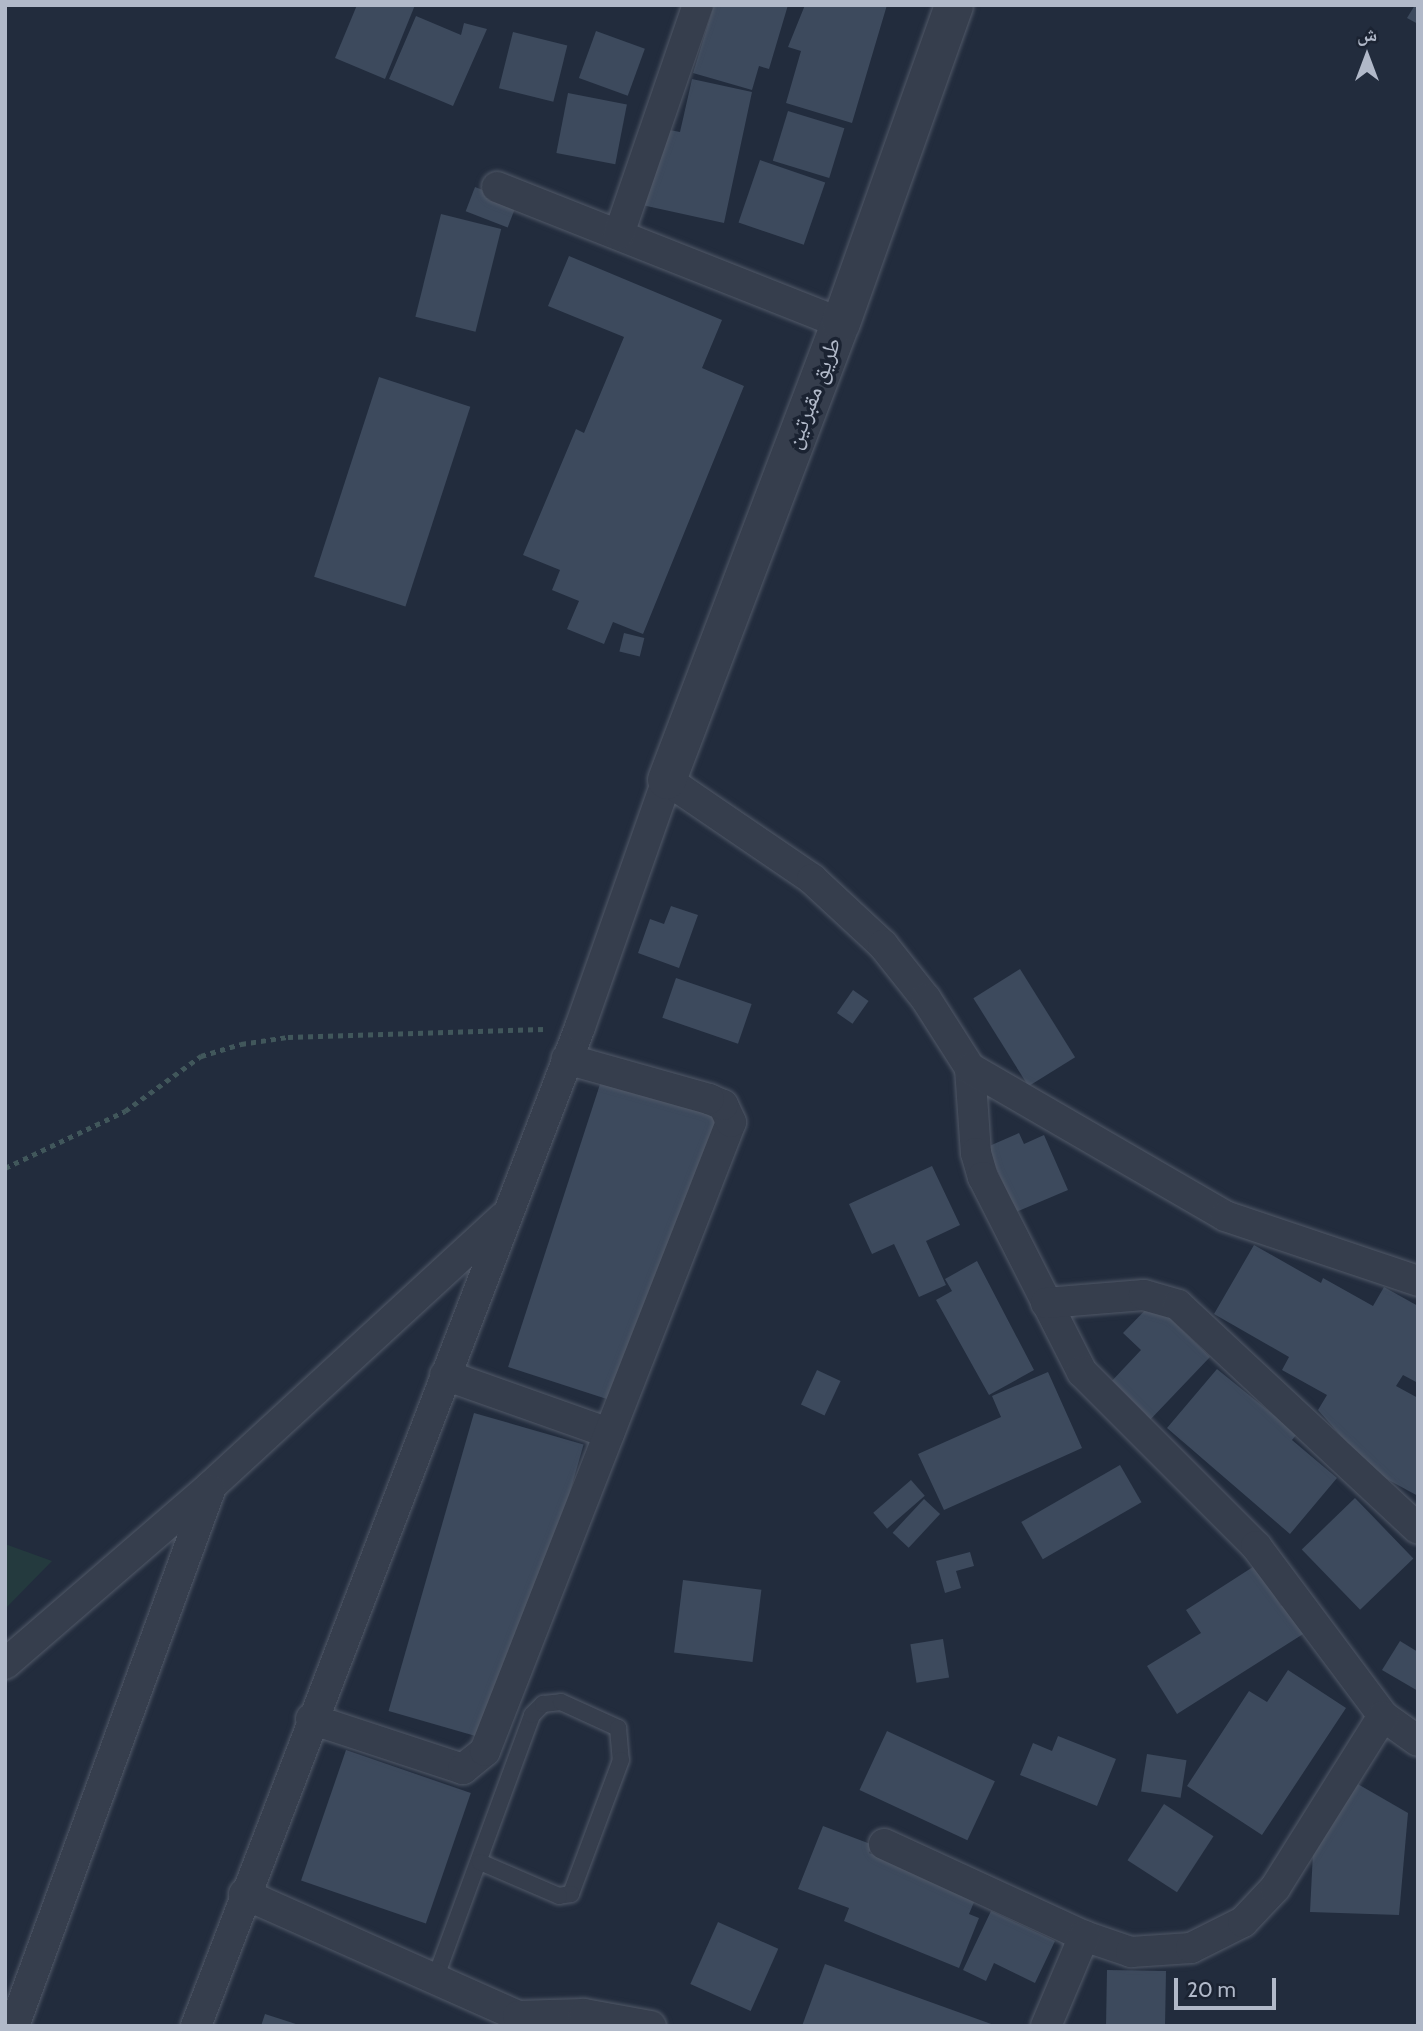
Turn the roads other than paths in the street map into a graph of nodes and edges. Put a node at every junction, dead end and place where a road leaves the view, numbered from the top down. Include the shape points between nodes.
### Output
1 (698, 5) edge
2 (954, 5) edge
3 (497, 187) dead end
4 (619, 234) junction
5 (841, 323) junction
6 (667, 780) junction
7 (567, 1059) junction
8 (970, 1068) junction
9 (508, 1213) junction
10 (1418, 1280) edge
11 (1046, 1303) junction
12 (445, 1375) junction
13 (609, 1433) junction
14 (211, 1486) junction
15 (1418, 1529) edge
16 (5, 1664) edge
17 (1383, 1716) junction
18 (311, 1719) junction
19 (1418, 1741) edge
20 (884, 1844) dead end
21 (480, 1862) junction
22 (244, 1894) junction
23 (1084, 1936) junction
24 (435, 1979) junction
25 (529, 2021) edge
26 (14, 2026) edge
27 (197, 2026) edge
28 (651, 2026) edge
29 (1045, 2026) edge

1 - 4 street
2 - 5 street, طريق مقبرتين
3 - 4 street
4 - 5 street
5 - 6 street, طريق مقبرتين
6 - 7 street
6 - 8 street via 812,879 883,944 926,999
7 - 9 street
7 - 13 street via 709,1099 723,1105 731,1122
8 - 10 street via 1225,1216
8 - 11 street via 976,1153 983,1177
9 - 12 street
9 - 14 street
11 - 15 street via 1144,1295 1178,1305
11 - 17 street via 1096,1388 1256,1546
12 - 13 street
12 - 18 street
13 - 18 street via 485,1751 463,1769
14 - 16 street
14 - 26 street
17 - 19 street
17 - 23 street via 1275,1888 1243,1922 1191,1948 1161,1952 1131,1952
18 - 22 street
20 - 23 street
21 - 21 lane via 532,1715 543,1703 561,1702 618,1728 621,1760 572,1894 559,1896
21 - 24 lane
22 - 24 street
22 - 27 street
23 - 29 street
24 - 25 street
25 - 28 street via 584,2014

